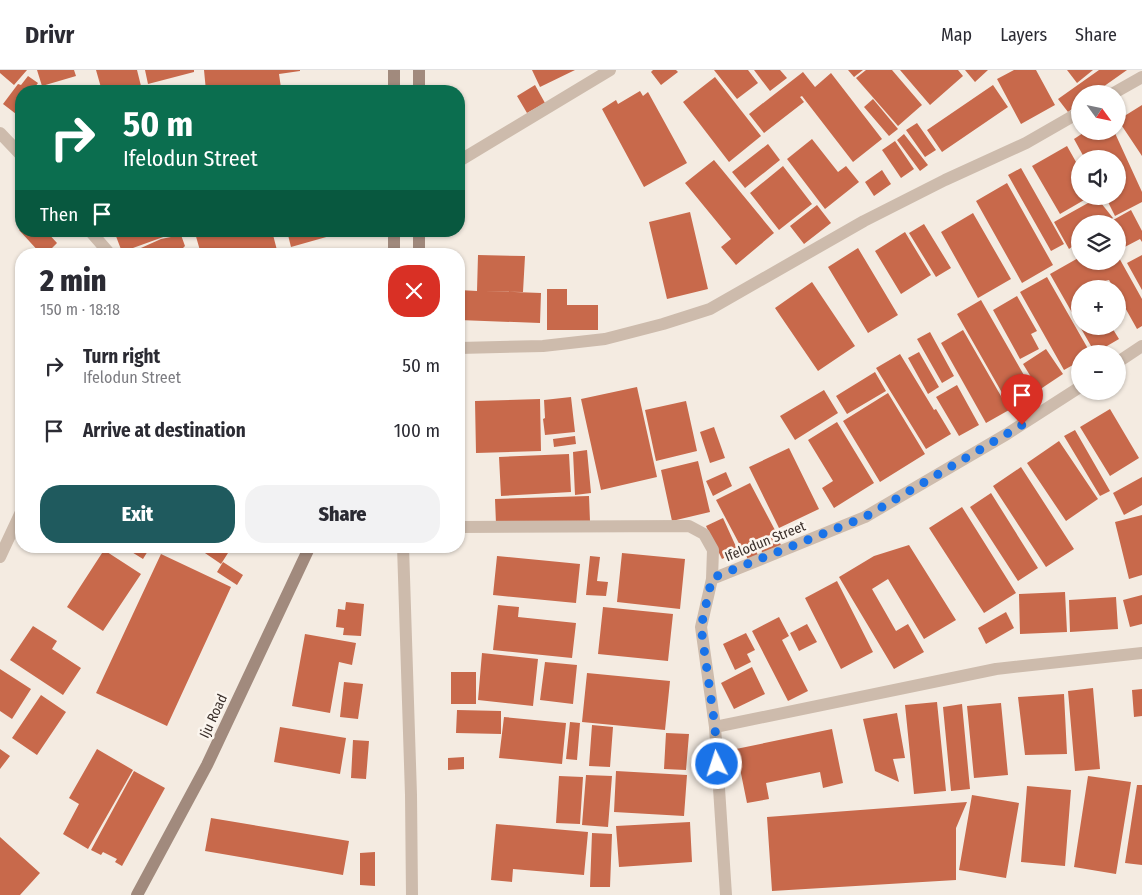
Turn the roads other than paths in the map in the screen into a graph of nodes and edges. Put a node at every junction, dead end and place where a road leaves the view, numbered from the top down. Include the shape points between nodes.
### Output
1 (394, 70) edge
2 (419, 70) edge
3 (610, 70) edge
4 (1142, 77) edge
5 (394, 85) edge
6 (419, 85) edge
7 (1126, 86) edge
8 (1071, 117) edge
9 (0, 133) edge
10 (15, 149) edge
11 (465, 157) edge
12 (95, 237) edge
13 (105, 248) edge
14 (1142, 346) edge
15 (465, 348) edge
16 (1126, 357) edge
17 (1071, 393) edge
18 (15, 525) edge
19 (465, 527) edge
20 (307, 553) edge
21 (403, 553) edge
22 (0, 558) edge
23 (712, 578) junction
24 (1142, 653) edge
25 (715, 727) junction
26 (137, 895) edge
27 (412, 895) edge
28 (726, 895) edge

1 - 5 main road
2 - 6 main road
3 - 11 street
4 - 7 street
8 - 15 street via 1026,144 944,180 864,221 710,309 605,339 543,346
9 - 10 street
12 - 13 street
14 - 16 street
17 - 23 street, Ifelodun Street via 865,517
18 - 22 street
19 - 23 street via 689,526 704,534 714,550
20 - 26 main road, Iju Road via 207,765
21 - 27 street
23 - 25 street via 701,627
24 - 25 street via 996,669
25 - 28 street

